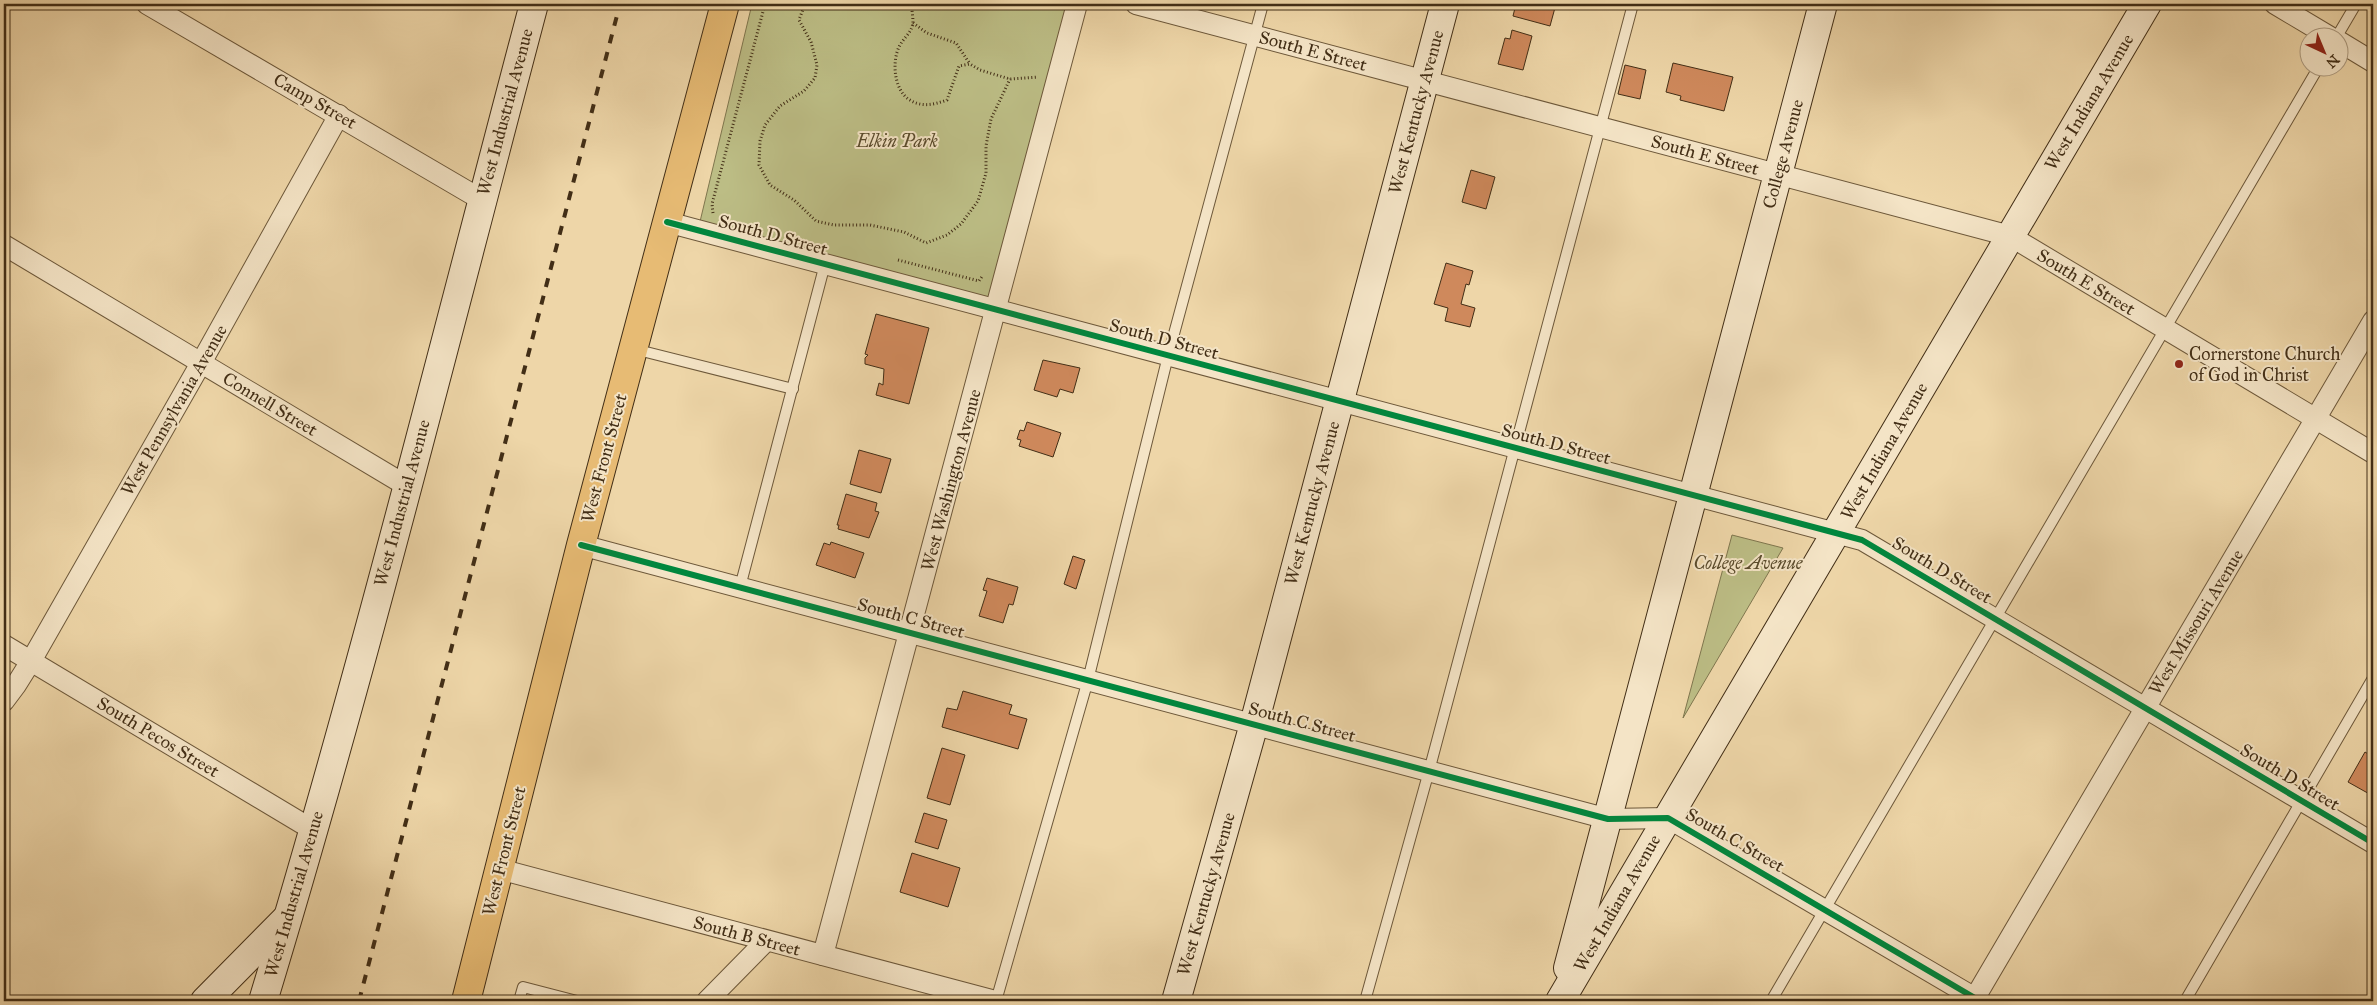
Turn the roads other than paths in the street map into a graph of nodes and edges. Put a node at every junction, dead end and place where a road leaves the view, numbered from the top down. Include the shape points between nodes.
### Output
1 (147, 4) edge
2 (534, 4) edge
3 (725, 4) edge
4 (1076, 4) edge
5 (1136, 4) edge
6 (1263, 4) edge
7 (1445, 4) edge
8 (1632, 4) edge
9 (1823, 4) edge
10 (2147, 4) edge
11 (2275, 4) edge
12 (2356, 4) edge
13 (2315, 28) edge
14 (2342, 28) edge
15 (1255, 35) junction
16 (2350, 48) edge
17 (2373, 62) edge
18 (2312, 78) edge
19 (1424, 80) junction
20 (339, 115) junction
21 (1600, 127) junction
22 (1778, 175) junction
23 (482, 200) junction
24 (667, 222) junction
25 (2010, 236) junction
26 (4, 245) edge
27 (825, 264) junction
28 (996, 310) junction
29 (2373, 321) edge
30 (2165, 329) junction
31 (633, 349) junction
32 (1168, 356) junction
33 (202, 363) junction
34 (793, 389) junction
35 (1340, 401) junction
36 (2316, 419) junction
37 (1515, 448) junction
38 (2373, 453) edge
39 (407, 486) junction
40 (1693, 496) junction
41 (1835, 534) junction
42 (581, 545) junction
43 (740, 588) junction
44 (1996, 620) junction
45 (910, 633) junction
46 (4, 645) edge
47 (31, 661) junction
48 (2373, 678) edge
49 (1088, 680) junction
50 (4, 701) edge
51 (2145, 708) junction
52 (1254, 724) junction
53 (1429, 771) junction
54 (2301, 800) junction
55 (1668, 818) junction
56 (1608, 819) junction
57 (313, 830) junction
58 (2373, 843) edge
59 (499, 869) junction
60 (1826, 910) junction
61 (289, 916) junction
62 (766, 941) junction
63 (824, 955) junction
64 (1976, 1000) edge
65 (205, 1001) edge
66 (263, 1001) edge
67 (466, 1001) edge
68 (519, 1001) edge
69 (577, 1001) edge
70 (707, 1001) edge
71 (996, 1001) edge
72 (1176, 1001) edge
73 (1365, 1001) edge
74 (1560, 1001) edge
75 (1771, 1001) edge
76 (2185, 1001) edge

1 - 20 street, Camp Street
2 - 23 street, West Industrial Avenue
3 - 24 main road, West Front Street
4 - 28 street, West Washington Avenue via 1047,79
5 - 15 street, South E Street
6 - 15 lane
7 - 19 street, West Kentucky Avenue
8 - 21 lane
9 - 22 street, College Avenue
10 - 25 street, West Indiana Avenue
11 - 13 street
12 - 14 lane
15 - 19 street, South E Street
15 - 32 lane
16 - 17 street
18 - 30 lane
19 - 21 street, South E Street
19 - 35 street, West Kentucky Avenue
20 - 23 street, Camp Street
20 - 33 street, West Pennsylvania Avenue
21 - 22 street, South E Street
21 - 37 lane
22 - 25 street, South E Street
22 - 40 street, College Avenue
23 - 39 street, West Industrial Avenue
24 - 27 street, South D Street
24 - 31 main road, West Front Street
25 - 30 street, South E Street
25 - 41 street, West Indiana Avenue
26 - 33 street, Connell Street
27 - 28 street, South D Street
27 - 34 lane
28 - 32 street, South D Street
28 - 45 street, West Washington Avenue
29 - 36 street, West Missouri Avenue
30 - 36 street, South E Street
30 - 44 lane
31 - 34 lane
31 - 42 main road, West Front Street
32 - 35 street, South D Street
32 - 49 lane
33 - 39 street, Connell Street
33 - 47 street, West Pennsylvania Avenue
34 - 43 lane
35 - 37 street, South D Street
35 - 52 street, West Kentucky Avenue
36 - 38 street, South E Street
36 - 51 street, West Missouri Avenue
37 - 40 street, South D Street
37 - 53 lane
39 - 57 street, West Industrial Avenue
40 - 41 street, South D Street
40 - 56 street, College Avenue
41 - 44 street, South D Street via 1862,540
41 - 55 street, West Indiana Avenue
42 - 43 street, South C Street
42 - 59 main road, West Front Street
43 - 45 street, South C Street
44 - 51 street, South D Street
44 - 60 lane
45 - 49 street, South C Street
45 - 63 street, West Washington Avenue
46 - 47 street, South Pecos Street
47 - 50 street, West Pennsylvania Avenue
47 - 57 street, South Pecos Street
48 - 54 lane
49 - 52 street, South C Street
49 - 71 lane
51 - 54 street, South D Street
51 - 64 street, West Missouri Avenue
52 - 53 street, South C Street
52 - 72 street, West Kentucky Avenue
53 - 56 street, South C Street
53 - 73 lane
54 - 58 street, South D Street
54 - 76 lane
55 - 56 street, South C Street
55 - 60 street, South C Street
55 - 74 street, West Indiana Avenue
56 - 74 street, College Avenue
57 - 61 street, West Industrial Avenue
59 - 62 street, South B Street
59 - 67 main road, West Front Street
60 - 64 street, South C Street
60 - 75 lane
61 - 65 street
61 - 66 street, West Industrial Avenue
62 - 63 street, South B Street
62 - 70 street
63 - 71 street, South B Street
68 - 69 lane via 523,986

